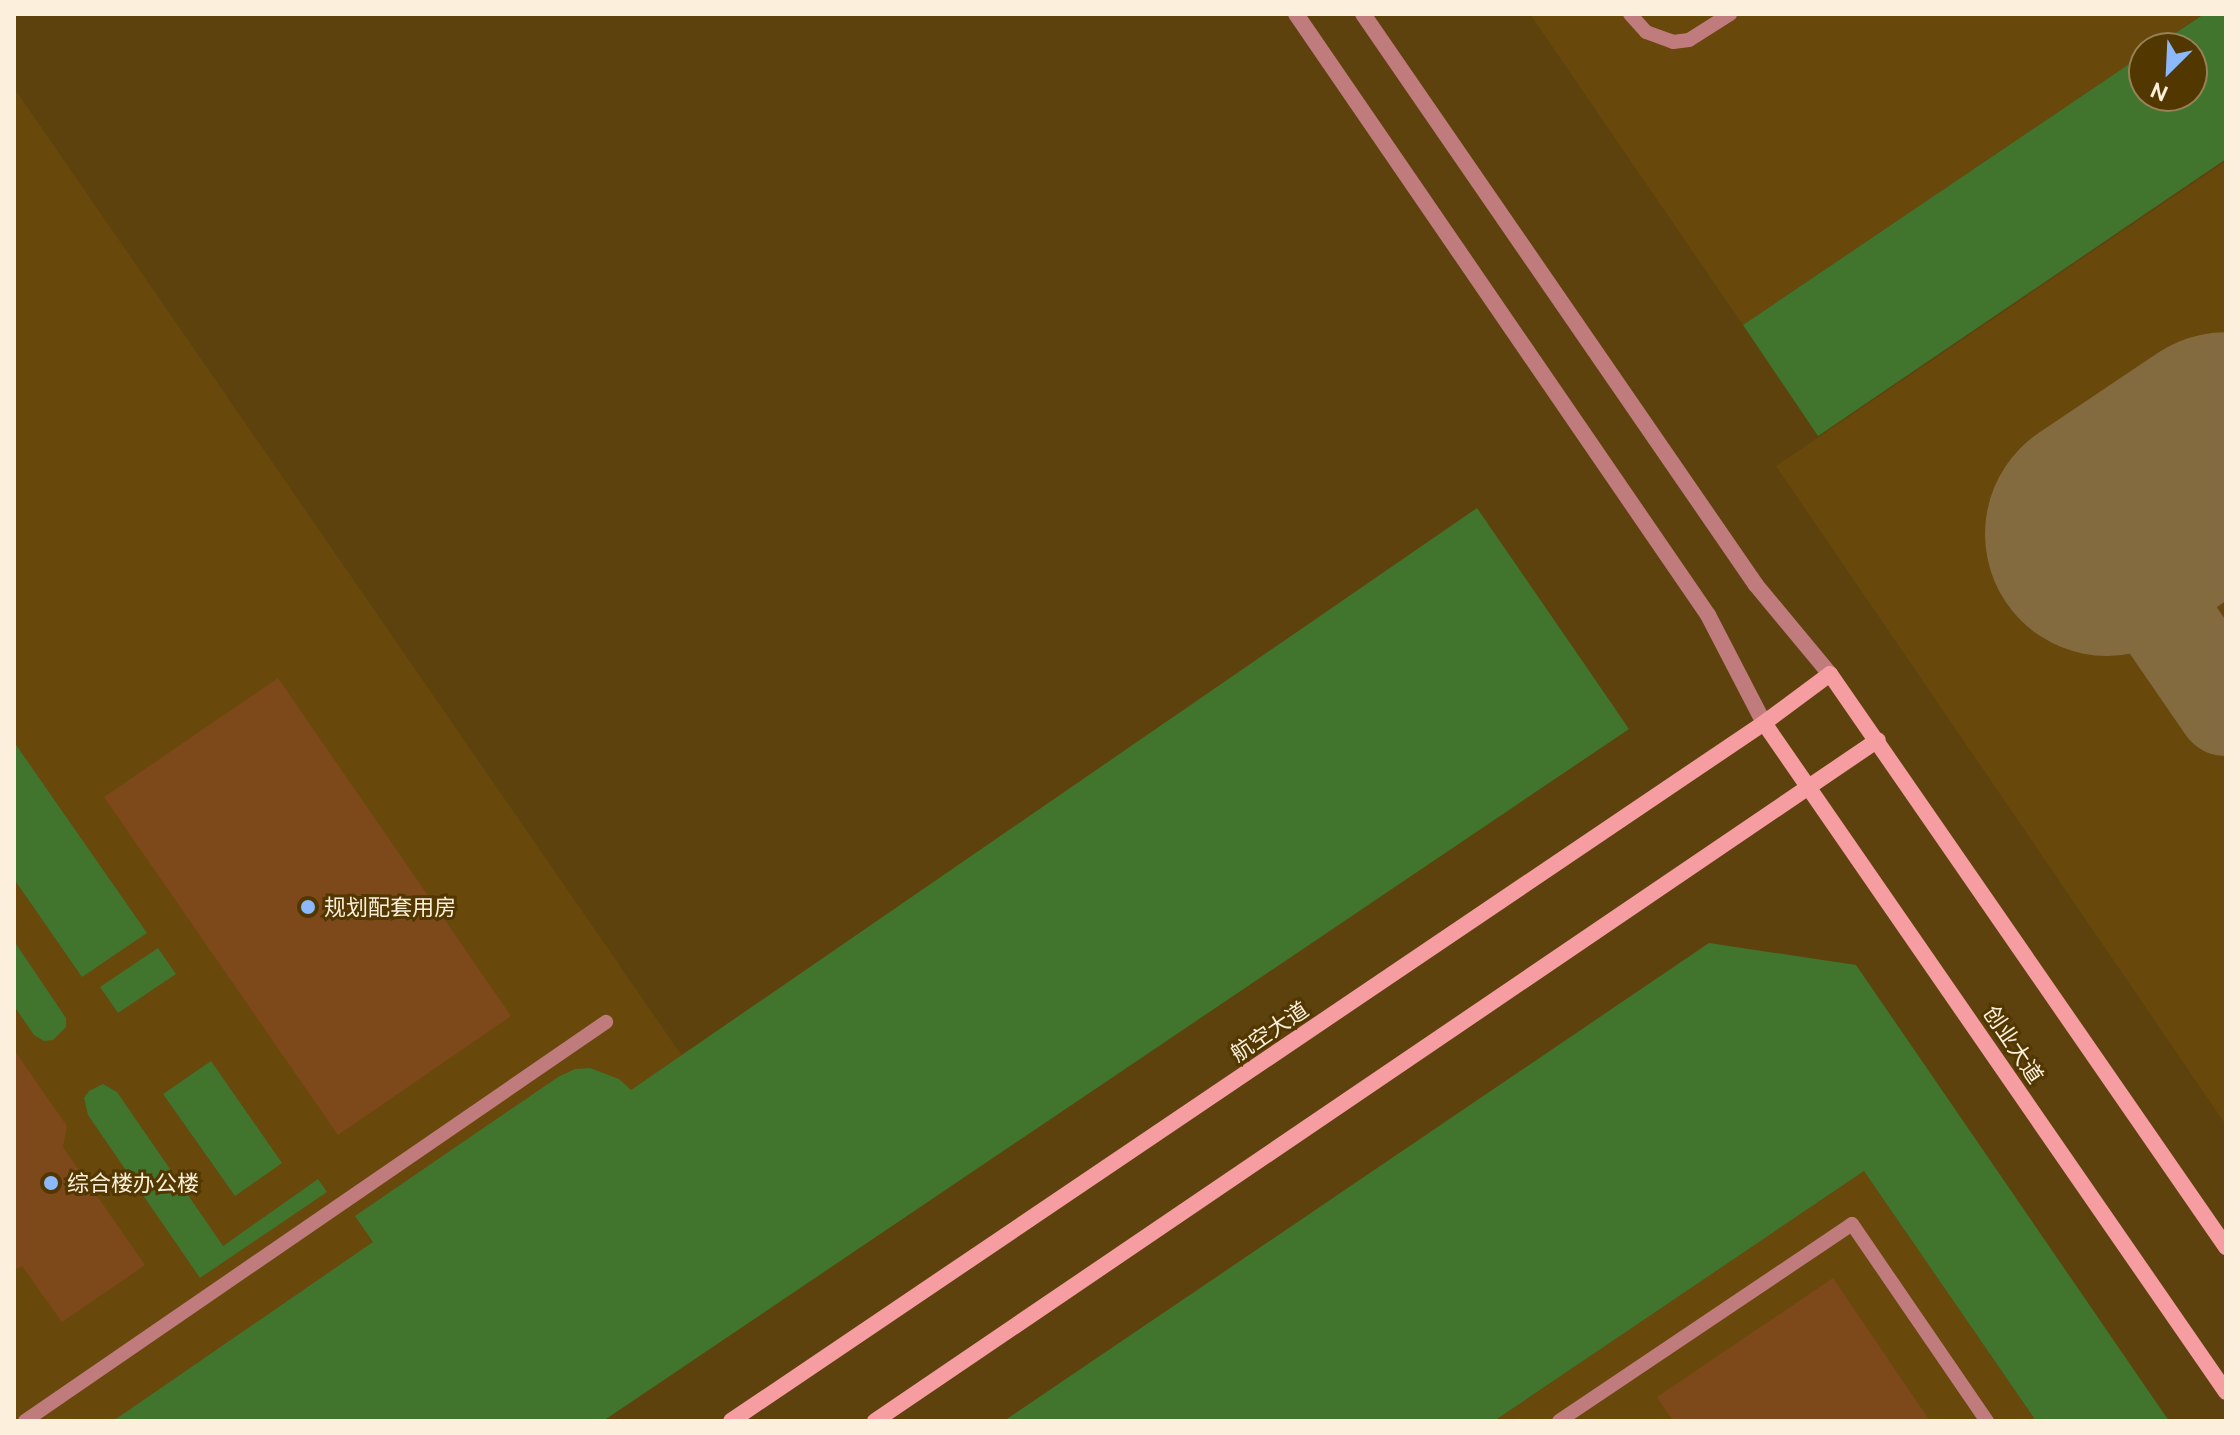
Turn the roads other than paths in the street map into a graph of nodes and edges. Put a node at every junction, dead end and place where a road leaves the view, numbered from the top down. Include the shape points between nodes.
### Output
1 (1296, 14) edge
2 (1363, 14) edge
3 (1630, 14) edge
4 (1730, 14) edge
5 (1830, 674) junction
6 (1764, 723) junction
7 (1878, 740) junction
8 (1809, 785) junction
9 (606, 1022) dead end
10 (2226, 1247) edge
11 (2226, 1392) edge
12 (25, 1421) edge
13 (731, 1421) edge
14 (875, 1421) edge
15 (1559, 1421) edge
16 (1987, 1421) edge

1 - 6 street via 1708,615
2 - 5 street via 1756,585
3 - 4 lane via 1646,32 1673,42 1689,40
5 - 6 main road, 航空大道
5 - 7 main road
6 - 8 main road, 创业大道
6 - 13 main road, 航空大道
7 - 8 main road
7 - 10 main road
8 - 11 main road, 创业大道
8 - 14 main road
9 - 12 lane
15 - 16 lane via 1852,1224

